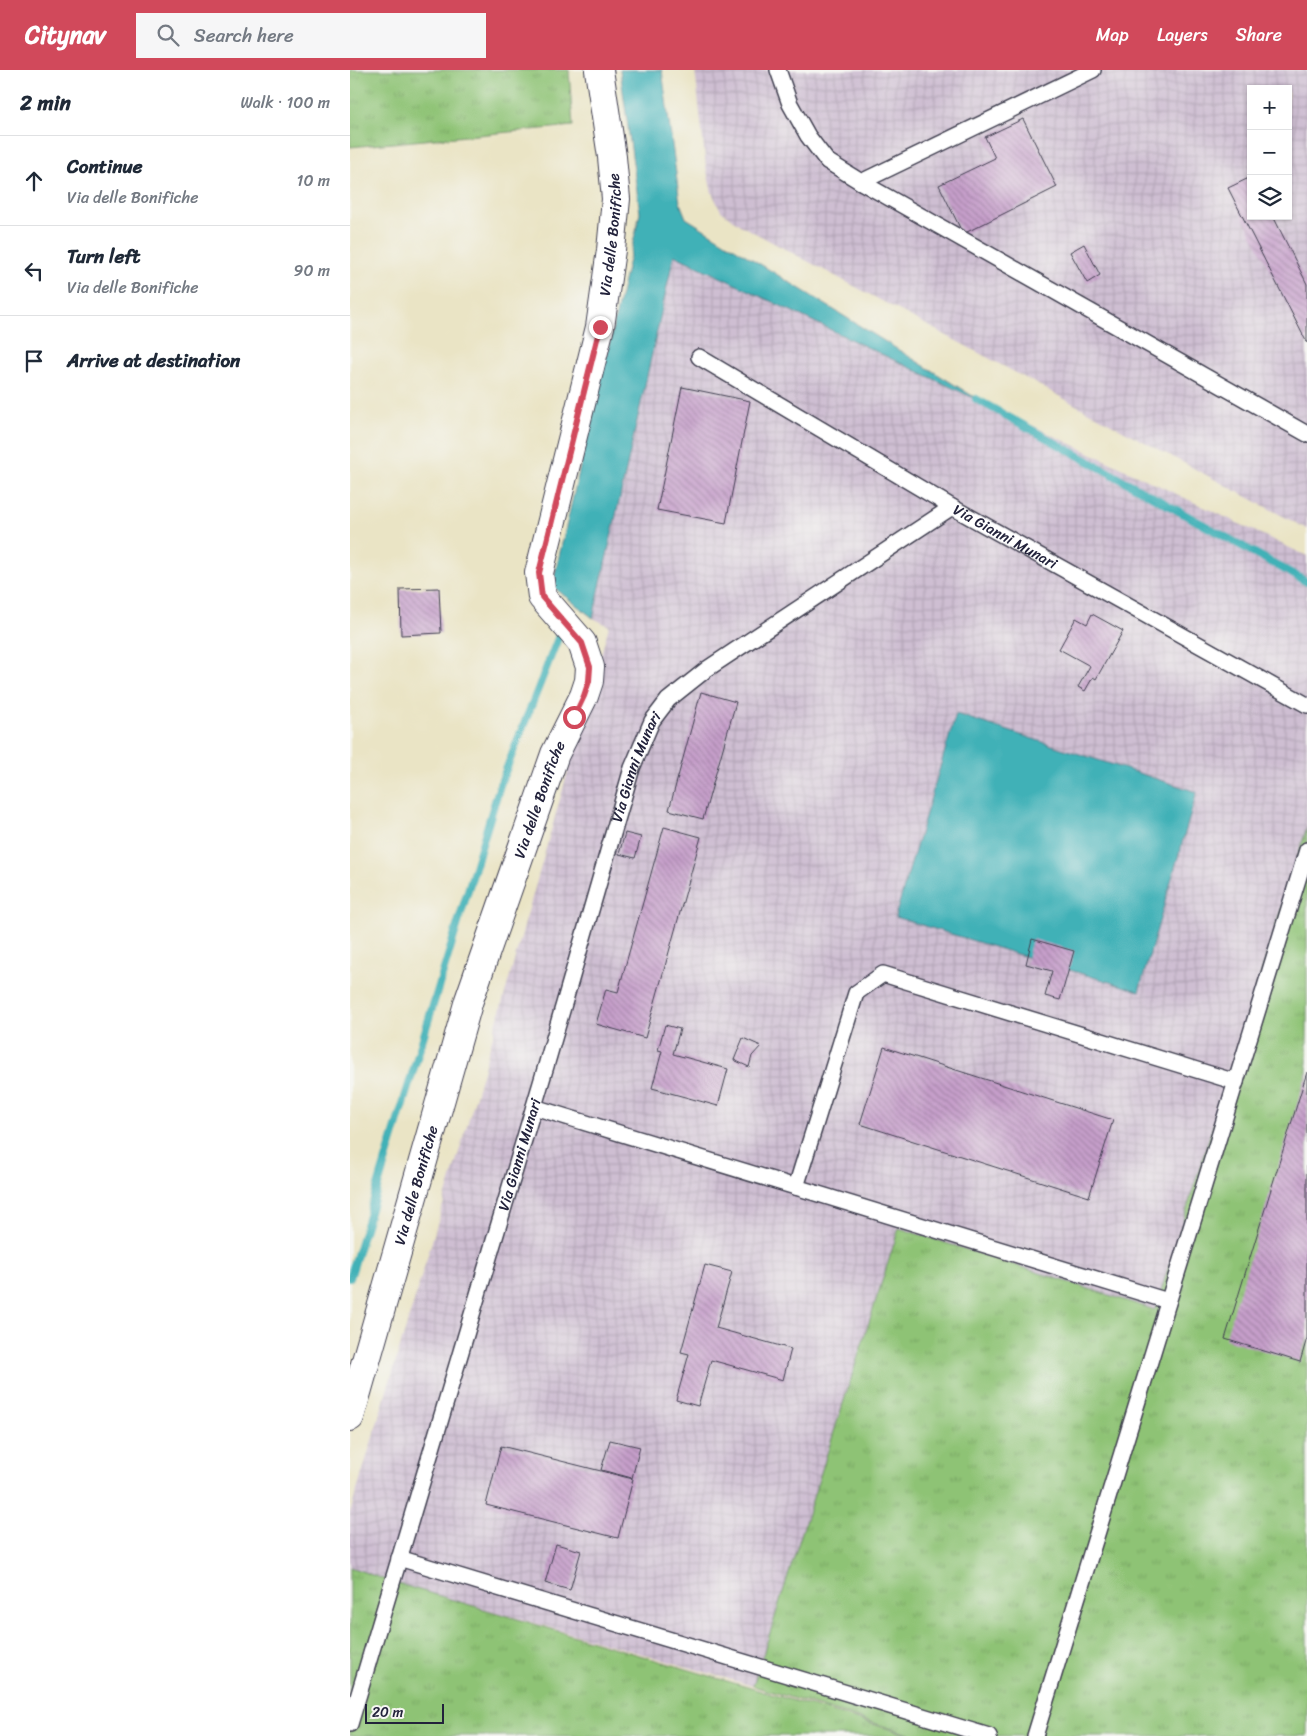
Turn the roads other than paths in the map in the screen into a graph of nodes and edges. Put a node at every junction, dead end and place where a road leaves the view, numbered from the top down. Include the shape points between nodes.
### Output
1 (599, 70) edge
2 (778, 70) edge
3 (1093, 70) edge
4 (861, 182) junction
5 (698, 357) dead end
6 (1307, 434) edge
7 (952, 507) junction
8 (1307, 705) edge
9 (1307, 850) edge
10 (1236, 1082) junction
11 (534, 1107) junction
12 (796, 1187) junction
13 (1168, 1301) junction
14 (350, 1417) edge
15 (399, 1558) junction
16 (350, 1724) edge
17 (989, 1736) edge
18 (1035, 1736) edge

1 - 14 street, Via delle Bonifiche via 612,157 615,222 600,327 539,573 542,597 582,643 590,667 589,681 555,754 470,1000
2 - 4 lane via 790,104 808,136 827,161
3 - 4 lane
4 - 6 lane
5 - 7 lane
7 - 8 lane, Via Gianni Munari
7 - 11 lane, Via Gianni Munari via 707,669 668,700 652,721 632,768
9 - 10 lane
10 - 12 lane via 883,974 856,994
10 - 13 lane
11 - 12 lane
11 - 15 lane, Via Gianni Munari
12 - 13 lane
13 - 18 lane
15 - 16 lane, Via Gianni Munari
15 - 17 lane

